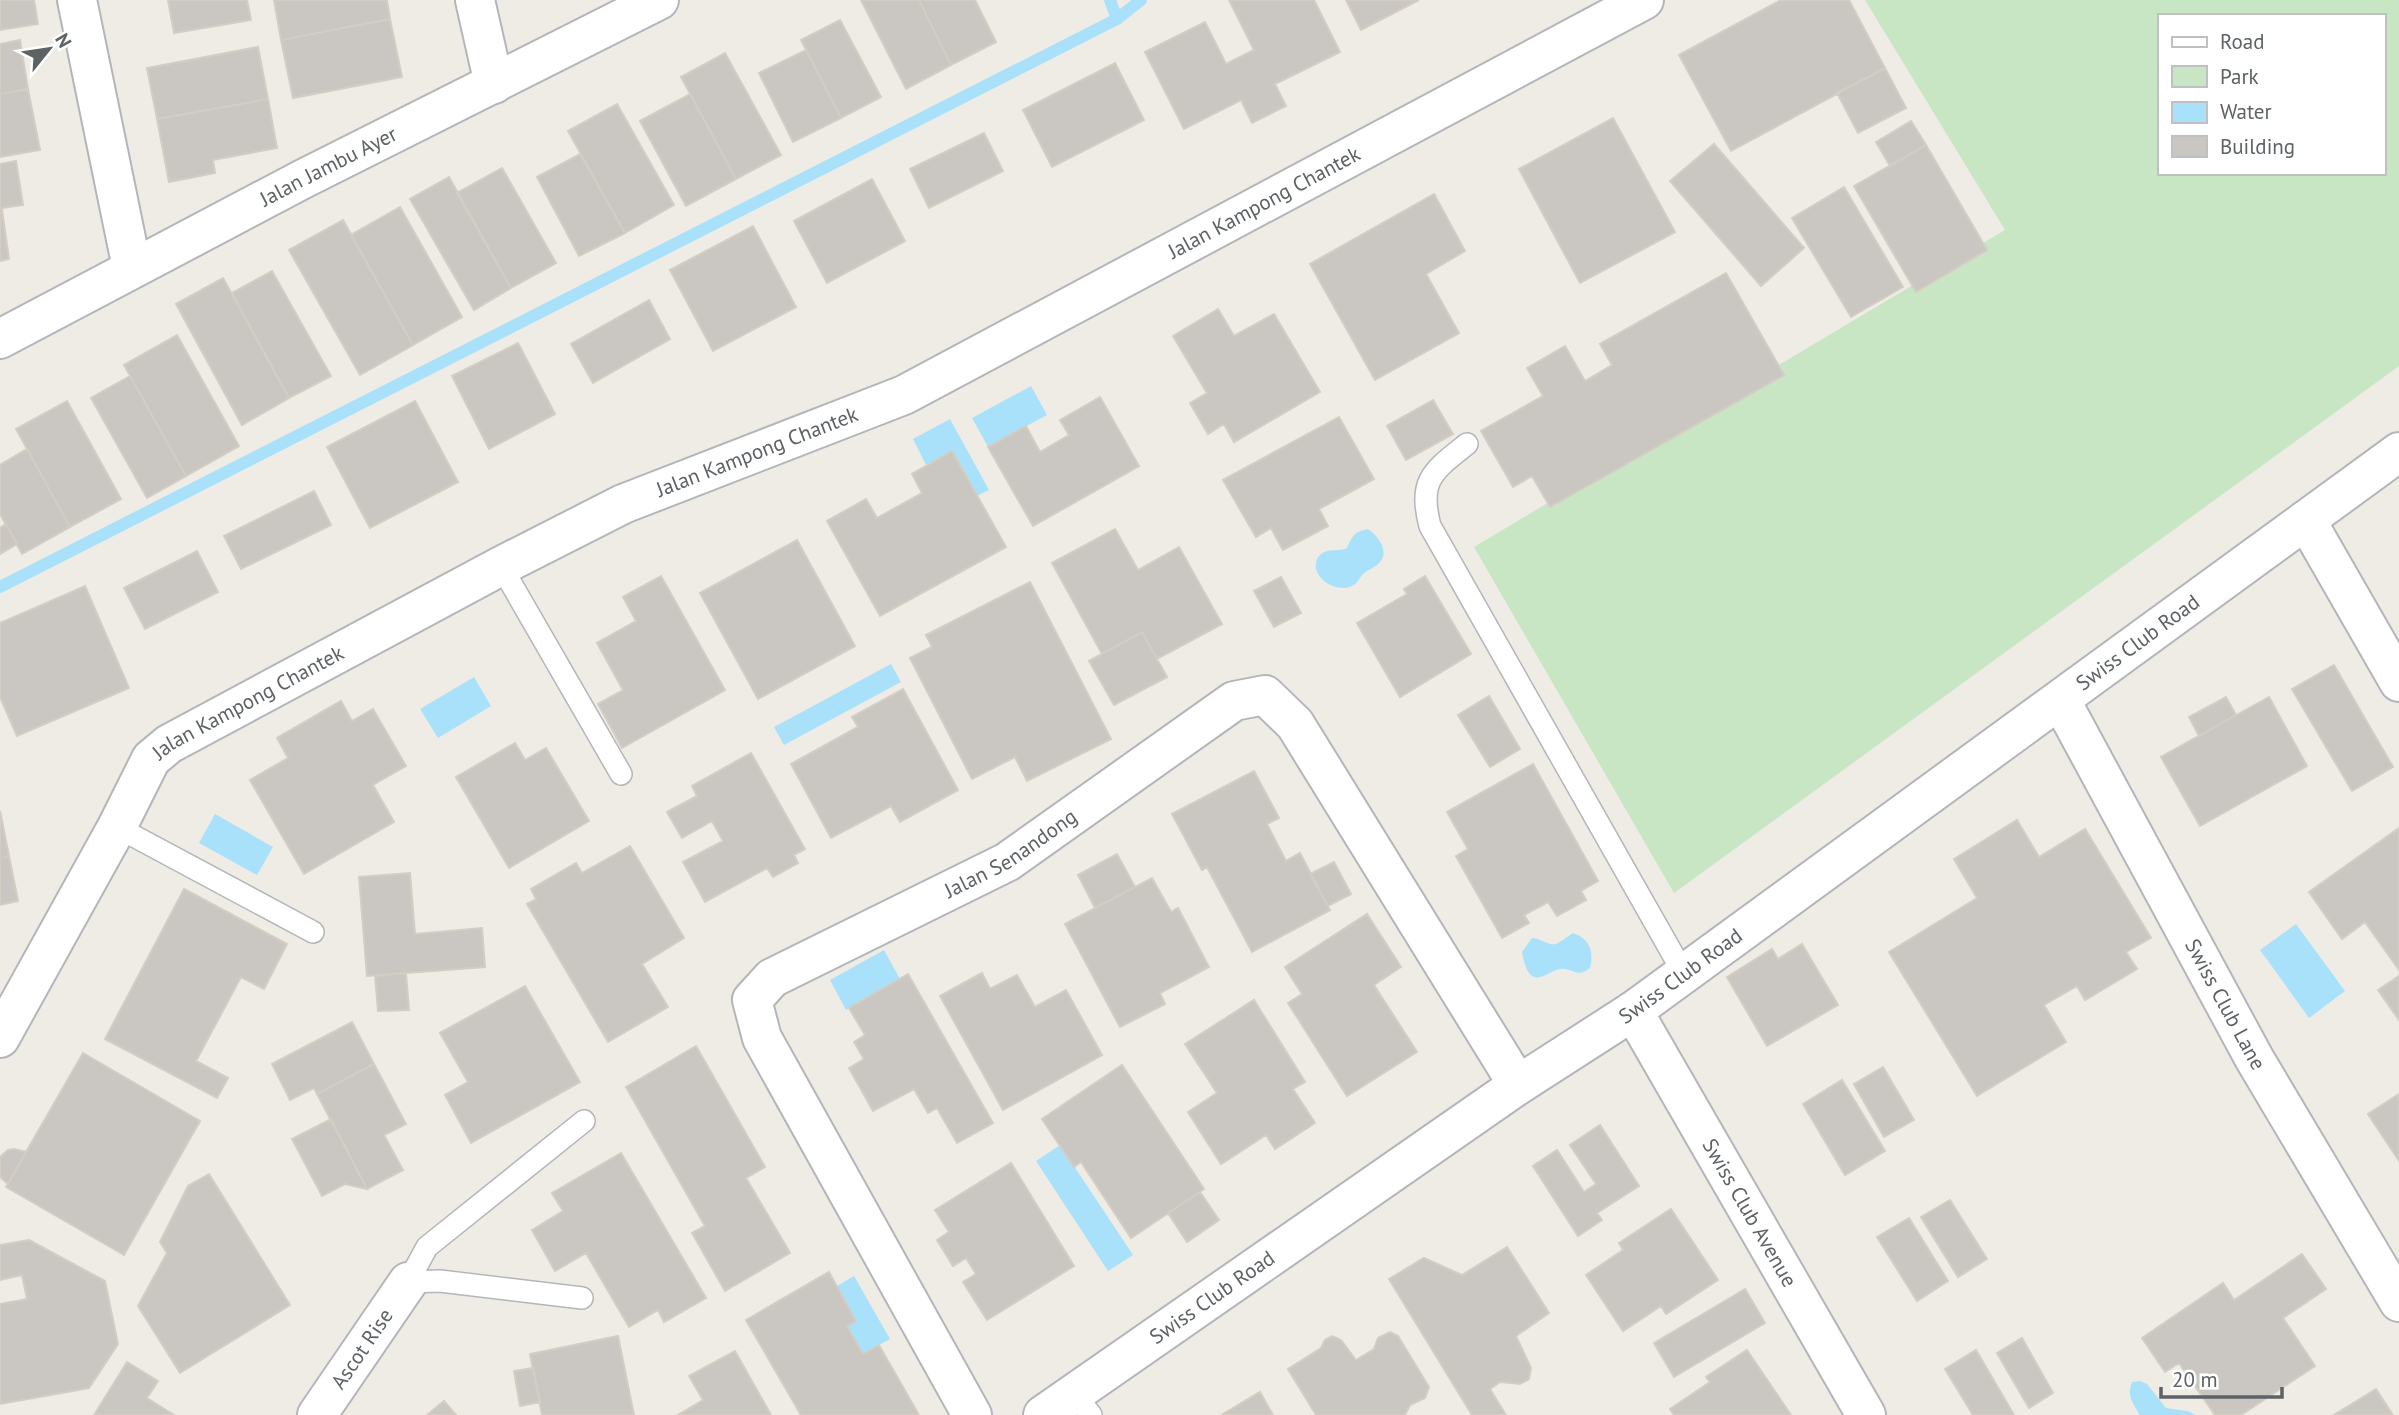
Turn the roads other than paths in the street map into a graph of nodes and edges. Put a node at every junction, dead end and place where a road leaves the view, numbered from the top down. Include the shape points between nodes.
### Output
1 (76, 0) edge
2 (475, 0) edge
3 (659, 0) edge
4 (1644, 0) edge
5 (494, 84) junction
6 (132, 268) junction
7 (0, 339) edge
8 (1467, 444) dead end
9 (2399, 452) edge
10 (2306, 520) junction
11 (501, 566) junction
12 (2399, 682) edge
13 (2061, 701) junction
14 (621, 774) dead end
15 (117, 827) junction
16 (313, 932) dead end
17 (1685, 974) junction
18 (1633, 1011) junction
19 (0, 1038) edge
20 (1518, 1086) junction
21 (584, 1121) dead end
22 (408, 1282) junction
23 (582, 1298) dead end
24 (2399, 1302) edge
25 (1082, 1404) edge
26 (317, 1415) edge
27 (972, 1415) edge
28 (1043, 1415) edge
29 (1866, 1415) edge

1 - 6 street
2 - 5 street
3 - 5 street, Jalan Jambu Ayer
4 - 11 street, Jalan Kampong Chantek via 904,395 623,504
5 - 6 street, Jalan Jambu Ayer
6 - 7 street, Jalan Jambu Ayer
8 - 17 lane via 1441,465 1426,485 1430,526
9 - 10 street, Swiss Club Road
10 - 12 street
10 - 13 street, Swiss Club Road
11 - 14 lane
11 - 15 street, Jalan Kampong Chantek via 169,744 151,759
13 - 17 street, Swiss Club Road
13 - 24 street, Swiss Club Lane via 2254,1058
15 - 16 lane
15 - 19 street, Jalan Kampong Chantek
17 - 18 street, Swiss Club Road
18 - 20 street, Swiss Club Road
18 - 29 street, Swiss Club Avenue
20 - 25 street, Swiss Club Road
20 - 27 street, Jalan Senandong via 1295,724 1265,695 1234,701 1007,862 772,978 751,1000 762,1038
21 - 22 lane via 427,1247
22 - 23 lane via 440,1281
22 - 26 street, Ascot Rise
25 - 28 street, Swiss Club Road

